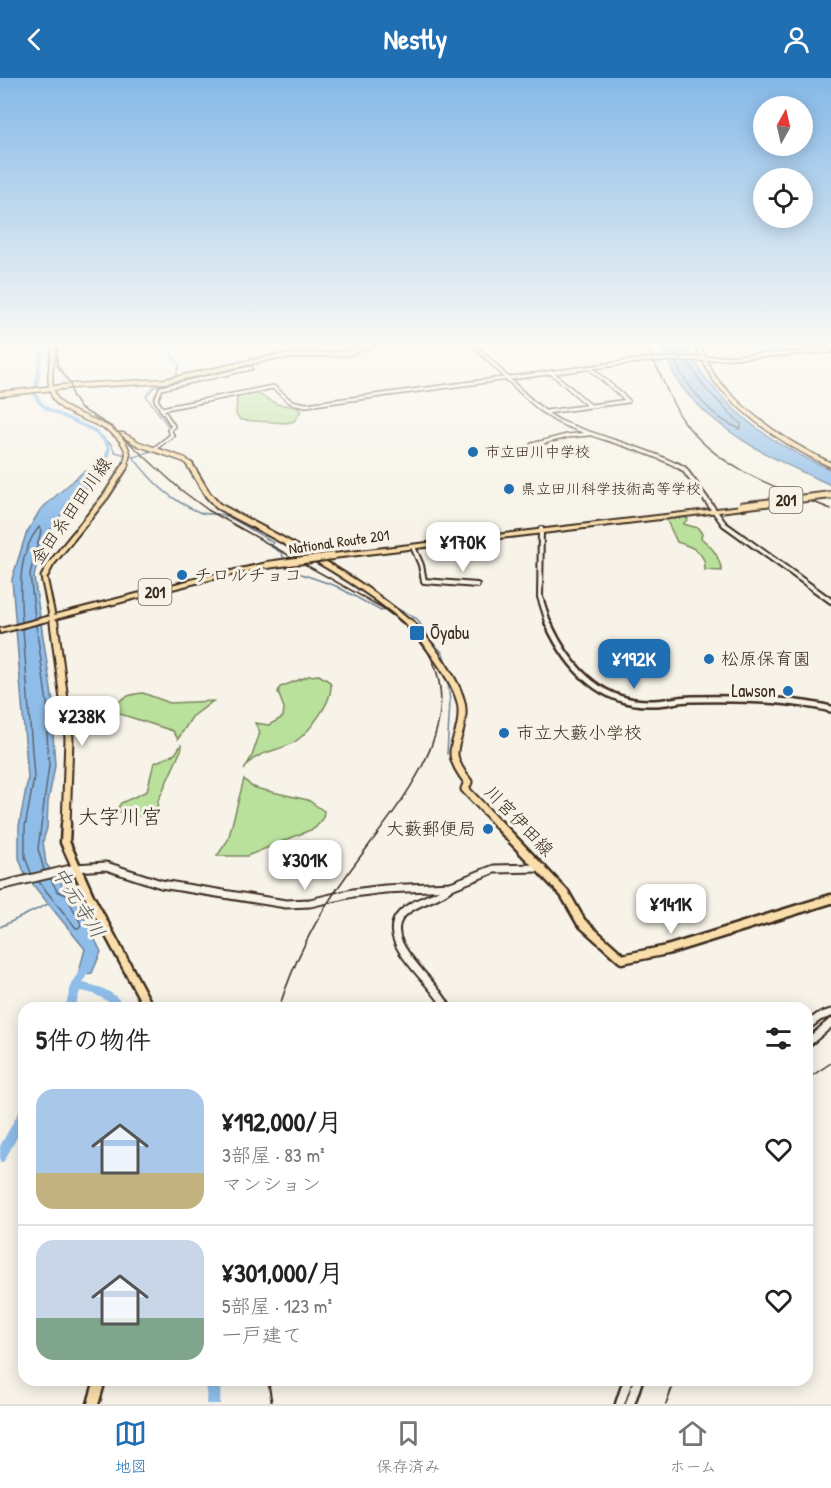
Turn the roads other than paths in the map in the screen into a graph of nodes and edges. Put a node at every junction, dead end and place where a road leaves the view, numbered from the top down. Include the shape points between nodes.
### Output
1 (61, 404) edge
2 (158, 404) edge
3 (187, 404) edge
4 (537, 404) edge
5 (588, 404) edge
6 (603, 404) edge
7 (740, 404) edge
8 (590, 406) junction
9 (161, 409) junction
10 (546, 412) junction
11 (593, 434) junction
12 (117, 435) junction
13 (532, 445) dead end
14 (154, 449) junction
15 (831, 465) edge
16 (831, 496) edge
17 (713, 510) junction
18 (541, 530) junction
19 (414, 549) dead end
20 (477, 585) dead end
21 (831, 601) edge
22 (48, 619) junction
23 (0, 630) edge
24 (831, 709) edge
25 (542, 868) junction
26 (73, 869) junction
27 (0, 886) edge
28 (451, 886) junction
29 (831, 899) edge
30 (146, 1002) edge
31 (443, 1002) edge
32 (831, 1013) edge
33 (813, 1022) edge
34 (831, 1023) edge
35 (813, 1038) edge
36 (98, 1386) edge
37 (626, 1386) edge
38 (636, 1386) edge
39 (93, 1404) edge
40 (620, 1404) edge
41 (630, 1404) edge

1 - 12 main road, 金田糸田田川線
2 - 9 street
3 - 9 street
4 - 10 street
5 - 8 street
6 - 8 street
7 - 15 main road via 771,433
8 - 10 street
9 - 14 street via 173,426 169,430 172,435
10 - 11 street via 564,424
11 - 13 street via 569,435
11 - 17 street via 679,465 692,477
12 - 14 main road, 川宮伊田線
12 - 22 main road, 金田糸田田川線 via 128,453 126,465 46,572
14 - 25 main road, 川宮伊田線 via 188,463 204,492 218,506 343,571 415,627 453,686 462,708 453,755 455,768 468,782 465,789
16 - 17 highway, National Route 201 / 201, bridge
17 - 18 highway, National Route 201 / 201
17 - 21 street via 723,524
18 - 22 highway, National Route 201 / 201, bridge via 267,564
18 - 24 street via 543,610 566,660 603,691 650,703 717,700 801,703
19 - 20 street via 424,581
22 - 23 highway, National Route 201 / 201
22 - 26 main road, 金田糸田田川線 via 69,738 64,830
25 - 28 street via 494,869
25 - 29 main road, 川宮伊田線 via 565,894 581,922 622,959 667,950
26 - 27 street
26 - 28 street via 109,866 161,884 286,904 385,889
26 - 30 main road, 金田糸田田川線
28 - 31 street via 410,908 398,918 393,930 397,944
32 - 33 street
34 - 35 street
36 - 39 main road
37 - 40 street
38 - 41 street

